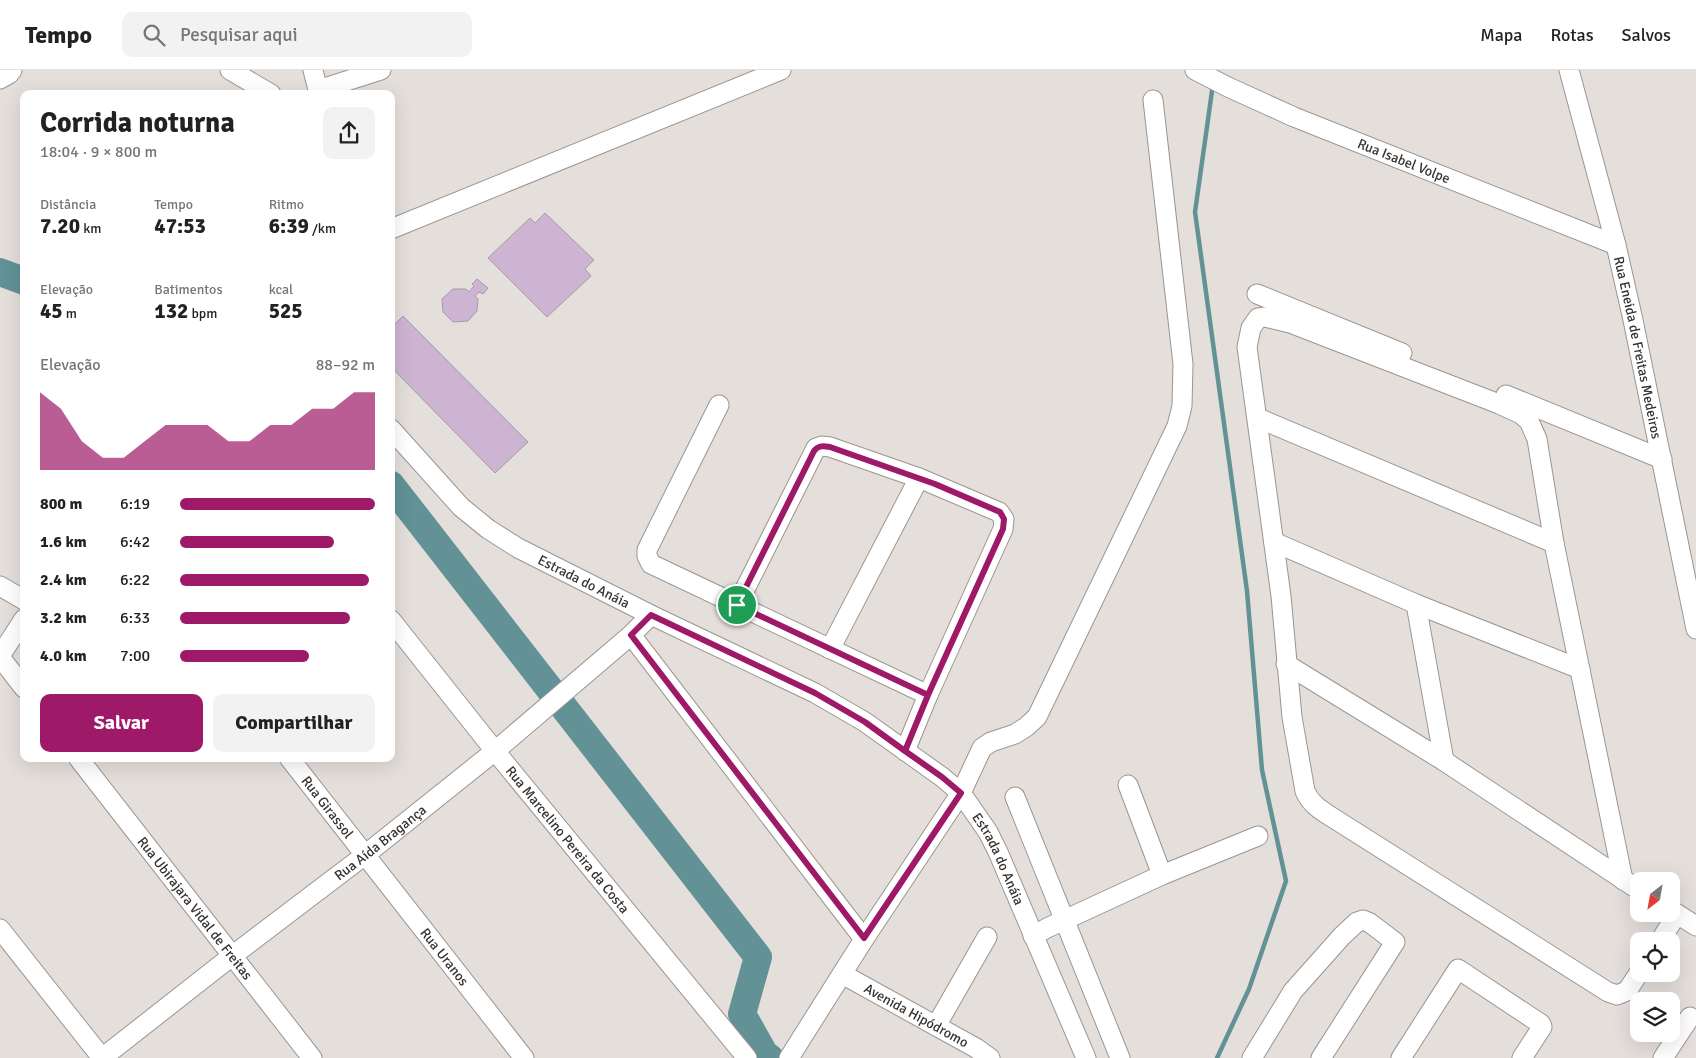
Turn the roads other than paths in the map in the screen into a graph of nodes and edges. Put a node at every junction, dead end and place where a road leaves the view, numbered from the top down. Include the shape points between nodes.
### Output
1 (12, 70) edge
2 (230, 70) edge
3 (313, 70) edge
4 (381, 70) edge
5 (781, 70) edge
6 (1195, 70) edge
7 (1586, 70) edge
8 (1572, 78) edge
9 (0, 79) edge
10 (1230, 79) edge
11 (264, 90) edge
12 (318, 90) edge
13 (325, 90) edge
14 (1153, 100) dead end
15 (395, 227) edge
16 (1616, 244) junction
17 (1257, 294) dead end
18 (719, 405) dead end
19 (1258, 418) junction
20 (395, 433) edge
21 (1662, 459) junction
22 (919, 478) junction
23 (1274, 542) junction
24 (1554, 543) junction
25 (0, 586) edge
26 (20, 598) edge
27 (1416, 604) junction
28 (737, 605) junction
29 (651, 615) junction
30 (20, 625) edge
31 (395, 625) edge
32 (1696, 629) edge
33 (631, 635) junction
34 (830, 649) junction
35 (0, 657) edge
36 (1286, 664) junction
37 (1580, 669) junction
38 (20, 683) edge
39 (928, 695) junction
40 (495, 751) junction
41 (905, 751) junction
42 (1444, 761) junction
43 (81, 762) edge
44 (292, 762) edge
45 (1128, 785) dead end
46 (961, 793) junction
47 (1015, 797) dead end
48 (1258, 836) dead end
49 (365, 855) junction
50 (1162, 875) junction
51 (1630, 881) edge
52 (1630, 884) edge
53 (1680, 916) edge
54 (1064, 920) junction
55 (1696, 926) edge
56 (0, 929) edge
57 (1033, 936) junction
58 (864, 938) junction
59 (987, 938) dead end
60 (232, 956) junction
61 (842, 974) junction
62 (1633, 982) edge
63 (1690, 1017) dead end
64 (936, 1026) junction
65 (790, 1056) edge
66 (102, 1058) edge
67 (312, 1058) edge
68 (524, 1058) edge
69 (747, 1058) edge
70 (990, 1058) edge
71 (1086, 1058) edge
72 (1120, 1058) edge
73 (1252, 1058) edge
74 (1321, 1058) edge
75 (1401, 1058) edge
76 (1522, 1058) edge
77 (1663, 1058) edge

1 - 9 street
2 - 11 street
3 - 12 street
4 - 13 street
5 - 15 street
6 - 10 street, Rua Isabel Volpe
7 - 8 street
8 - 16 street, Rua Eneida de Freitas Medeiros
10 - 16 street, Rua Isabel Volpe via 1304,120
14 - 46 street via 1183,364 1182,406 1176,426 1037,716 1015,734 982,748
16 - 21 street, Rua Eneida de Freitas Medeiros
17 - 21 street
18 - 28 street via 647,550 647,556 651,564
19 - 23 street
19 - 24 street
19 - 24 street via 1246,346 1251,328 1258,318 1265,317 1290,323 1500,404 1521,414 1534,430
20 - 29 street, Estrada do Anáia via 461,507 488,529 518,548
21 - 32 street, Rua Eneida de Freitas Medeiros
22 - 28 street via 830,447 816,448
22 - 34 street
22 - 39 street via 1000,512 1004,519 1003,529
23 - 27 street
23 - 36 street
24 - 37 street
25 - 26 street
27 - 37 street
27 - 42 street
28 - 34 street
29 - 33 street, Rua Aída Bragança
29 - 41 street, Estrada do Anáia via 815,693 865,722
30 - 35 street
31 - 40 street, Rua Marcelino Pereira da Costa
33 - 40 street, Rua Aída Bragança
33 - 58 street
34 - 39 street
35 - 38 street
36 - 42 street
36 - 62 street via 1304,791 1317,808 1608,992 1617,995 1627,991
37 - 51 street
39 - 41 street
40 - 49 street, Rua Aída Bragança
40 - 69 street, Rua Marcelino Pereira da Costa
41 - 46 street, Estrada do Anáia
42 - 52 street
43 - 60 street, Rua Ubirajara Vidal de Freitas
44 - 49 street, Rua Girassol
45 - 50 street
46 - 57 street, Estrada do Anáia via 988,832
46 - 58 street
47 - 54 street
48 - 50 street
49 - 60 street, Rua Aída Bragança
49 - 68 street, Rua Uranos
50 - 54 street
53 - 55 street
54 - 57 street
54 - 72 street
56 - 66 street
57 - 71 street, Estrada do Anáia
58 - 61 street
59 - 64 street
60 - 66 street, Rua Aída Bragança
60 - 67 street, Rua Ubirajara Vidal de Freitas
61 - 64 street, Avenida Hipódromo
61 - 65 street
63 - 77 street
64 - 70 street, Avenida Hipódromo
73 - 74 street via 1293,991 1342,936 1363,920 1395,942
75 - 76 street via 1458,969 1541,1024

